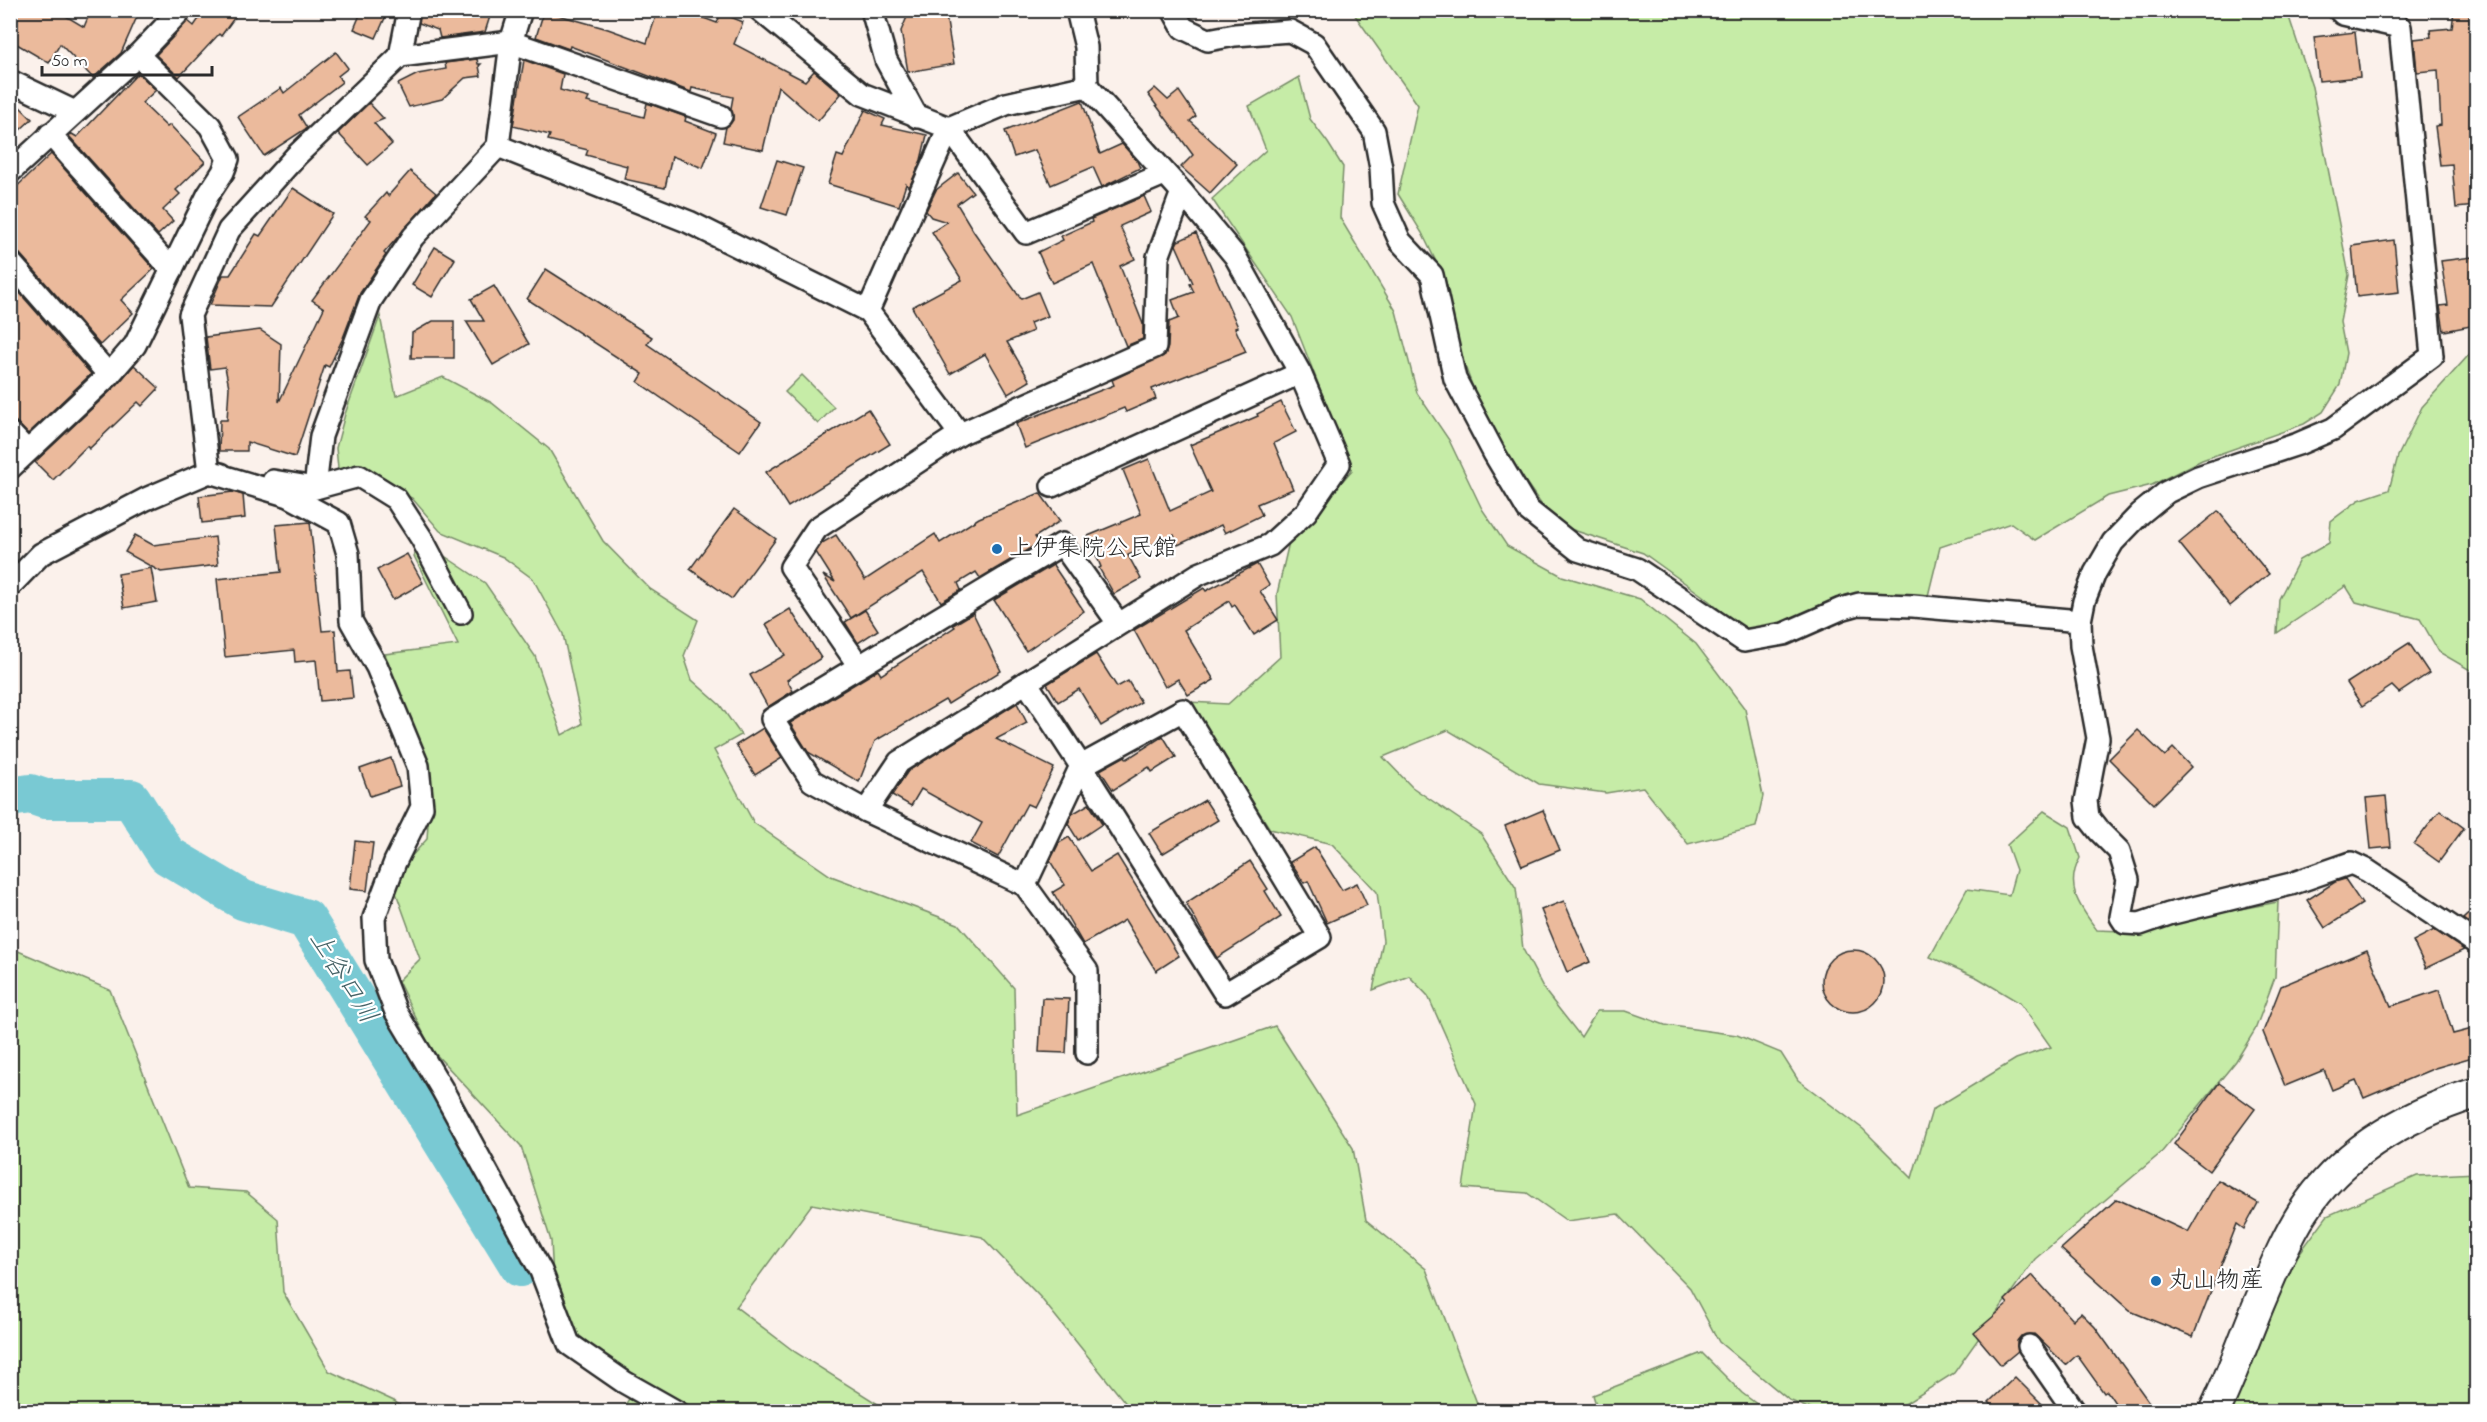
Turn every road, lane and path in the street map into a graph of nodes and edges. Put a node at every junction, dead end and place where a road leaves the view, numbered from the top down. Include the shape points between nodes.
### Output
1 (181, 10) edge
2 (409, 10) edge
3 (521, 10) edge
4 (760, 10) edge
5 (872, 10) edge
6 (1077, 10) edge
7 (1173, 10) edge
8 (2339, 10) edge
9 (511, 42) junction
10 (138, 55) junction
11 (400, 56) junction
12 (10, 81) edge
13 (1087, 87) junction
14 (75, 112) junction
15 (720, 116) dead end
16 (917, 117) junction
17 (949, 128) junction
18 (50, 134) junction
19 (498, 147) junction
20 (10, 172) edge
21 (1164, 174) junction
22 (1182, 192) junction
23 (10, 262) edge
24 (172, 270) junction
25 (868, 310) junction
26 (1300, 373) junction
27 (109, 375) junction
28 (10, 433) edge
29 (960, 434) junction
30 (27, 451) junction
31 (10, 468) edge
32 (209, 472) junction
33 (1052, 486) dead end
34 (315, 488) junction
35 (10, 586) edge
36 (461, 613) dead end
37 (2080, 621) junction
38 (1118, 623) junction
39 (859, 666) junction
40 (1026, 682) junction
41 (1081, 766) junction
42 (866, 811) junction
43 (1025, 885) junction
44 (2476, 943) edge
45 (1087, 1053) dead end
46 (2476, 1093) edge
47 (2029, 1346) dead end
48 (677, 1412) edge
49 (2075, 1412) edge
50 (2214, 1412) edge

1 - 10 street
2 - 11 street
3 - 9 street
4 - 16 street via 862,94
5 - 16 street via 886,60
6 - 13 street via 1086,46
7 - 37 street via 1183,28 1208,40 1290,31 1314,44 1374,131 1383,203 1400,241 1432,275 1455,379 1528,510 1578,550 1637,569 1744,641 1784,634 1859,604
8 - 37 street via 2400,27 2432,356 2333,429 2198,477 2168,492 2139,514 2113,542 2095,573
9 - 11 street
9 - 15 street
9 - 19 street
10 - 14 street
10 - 24 street via 210,126 228,159
11 - 32 street via 296,156 229,230 190,315
12 - 14 street
13 - 17 street via 1006,104
13 - 21 street
14 - 18 street
16 - 17 street
17 - 21 street via 1026,233
17 - 25 street
18 - 20 street
18 - 24 street
19 - 25 street via 689,222
19 - 34 street via 413,237 371,300 321,436
21 - 22 street
22 - 26 street via 1235,256
22 - 29 street via 1158,257 1155,347
23 - 27 street
24 - 27 street via 135,345
25 - 29 street
26 - 33 street
26 - 38 street via 1339,464 1306,512 1270,545 1199,574
27 - 30 street
28 - 30 street
29 - 39 street via 817,528 791,567
30 - 31 street
32 - 34 street
32 - 35 street via 146,499 41,554
32 - 48 street via 289,496 339,523 348,554 351,621 377,667 418,766 422,807 374,918 376,960 396,1012 541,1271 569,1344
34 - 36 street via 359,476 396,499
37 - 44 street via 2098,738 2086,801 2088,817 2119,850 2128,880 2121,916 2126,923 2140,924 2291,884 2350,863
38 - 39 street via 1062,544
38 - 40 street
39 - 42 street via 772,719 812,781
40 - 41 street
40 - 42 street via 899,762
41 - 41 street via 1183,710 1320,937 1225,994
41 - 43 street
42 - 43 street
43 - 45 street via 1087,972
46 - 50 main road via 2398,1124 2363,1147 2325,1183 2303,1212 2282,1253
47 - 49 street

